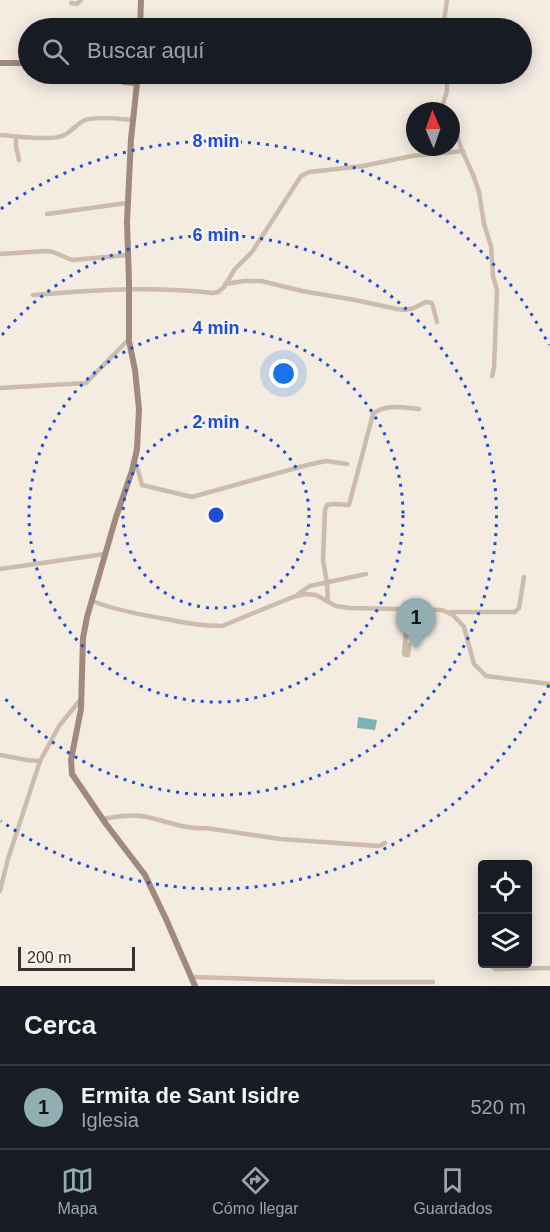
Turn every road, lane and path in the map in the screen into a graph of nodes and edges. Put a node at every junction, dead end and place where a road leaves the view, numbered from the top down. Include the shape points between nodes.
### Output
1 (81, 0) edge
2 (141, 0) edge
3 (447, 0) edge
4 (71, 3) dead end
5 (140, 18) edge
6 (444, 18) edge
7 (0, 63) edge
8 (18, 63) edge
9 (137, 84) edge
10 (447, 84) edge
11 (444, 102) edge
12 (133, 120) junction
13 (0, 135) edge
14 (16, 136) junction
15 (460, 143) edge
16 (463, 151) junction
17 (19, 160) dead end
18 (127, 203) junction
19 (47, 214) dead end
20 (0, 254) edge
21 (128, 255) junction
22 (225, 284) junction
23 (129, 290) junction
24 (33, 295) dead end
25 (436, 322) dead end
26 (129, 339) junction
27 (492, 376) dead end
28 (0, 388) edge
29 (419, 409) dead end
30 (347, 464) dead end
31 (133, 467) junction
32 (105, 554) junction
33 (0, 569) edge
34 (366, 574) dead end
35 (524, 577) dead end
36 (327, 583) junction
37 (293, 597) junction
38 (92, 601) junction
39 (328, 602) junction
40 (408, 609) junction
41 (446, 611) junction
42 (405, 645) dead end
43 (550, 684) edge
44 (81, 698) junction
45 (0, 755) edge
46 (40, 761) junction
47 (103, 819) junction
48 (385, 843) dead end
49 (0, 891) edge
50 (494, 968) edge
51 (550, 968) edge
52 (192, 977) junction
53 (433, 982) dead end
54 (195, 986) edge

1 - 4 street
2 - 5 main road
3 - 6 street
7 - 8 main road
9 - 12 main road
10 - 11 street
12 - 14 street via 83,120 63,136
12 - 18 main road
13 - 14 street
14 - 17 street
15 - 16 street
16 - 22 street via 301,176 252,252
16 - 27 street via 479,192 497,290
18 - 19 street
18 - 21 main road
20 - 21 street via 53,252 72,260
21 - 23 main road
22 - 23 street via 212,293 157,288
22 - 25 street via 261,281 405,310 432,303
23 - 24 street
23 - 26 main road
26 - 28 street via 86,383
26 - 31 main road via 139,409
29 - 36 street via 386,406 373,414 349,505 327,505 325,510 323,560
30 - 31 street via 326,461 307,465 192,497 142,485 138,470
31 - 32 main road
32 - 33 street
32 - 38 main road
34 - 36 street
35 - 41 street via 515,612
36 - 37 street via 310,586
36 - 39 street
37 - 38 street via 222,626 112,609
37 - 39 street via 316,595
38 - 44 main road via 83,639
39 - 40 street via 350,608
40 - 41 street
40 - 42 street
41 - 43 street via 464,627 474,664 486,676
44 - 46 street via 59,726
44 - 47 main road via 72,774
45 - 46 street
46 - 49 street
47 - 48 street via 144,816 194,829 280,839 379,846
47 - 52 main road via 144,875
50 - 51 street
52 - 53 street
52 - 54 main road

